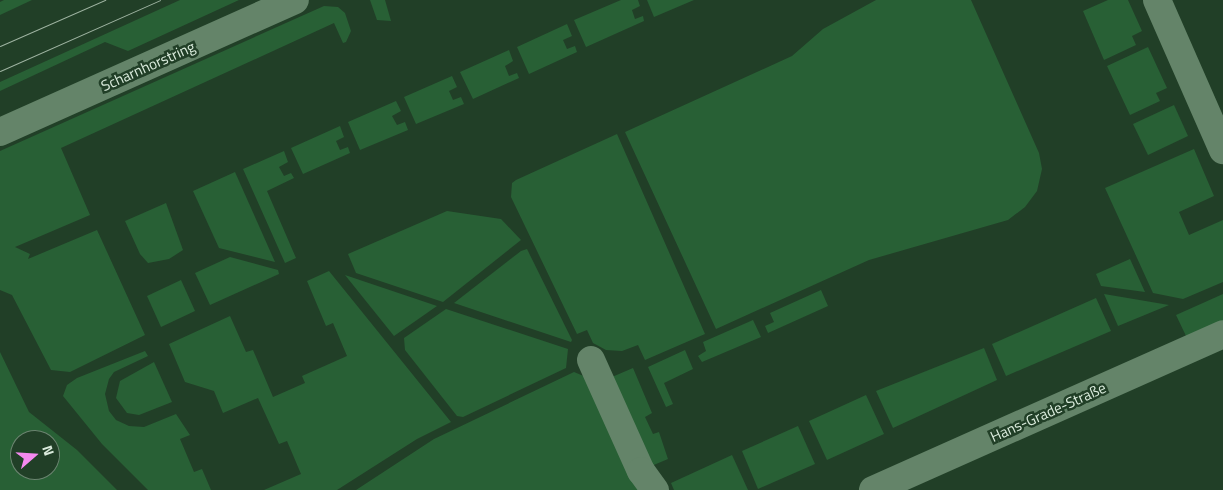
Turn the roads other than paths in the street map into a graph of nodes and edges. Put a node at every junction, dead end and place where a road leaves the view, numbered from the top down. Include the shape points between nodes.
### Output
1 (295, 0) edge
2 (1157, 0) edge
3 (0, 132) edge
4 (1223, 150) edge
5 (1223, 334) edge
6 (591, 360) dead end
7 (655, 490) edge
8 (874, 490) edge

1 - 3 street, Scharnhorstring
2 - 4 street
5 - 8 street, Hans-Grade-Straße
6 - 7 street via 640,471

